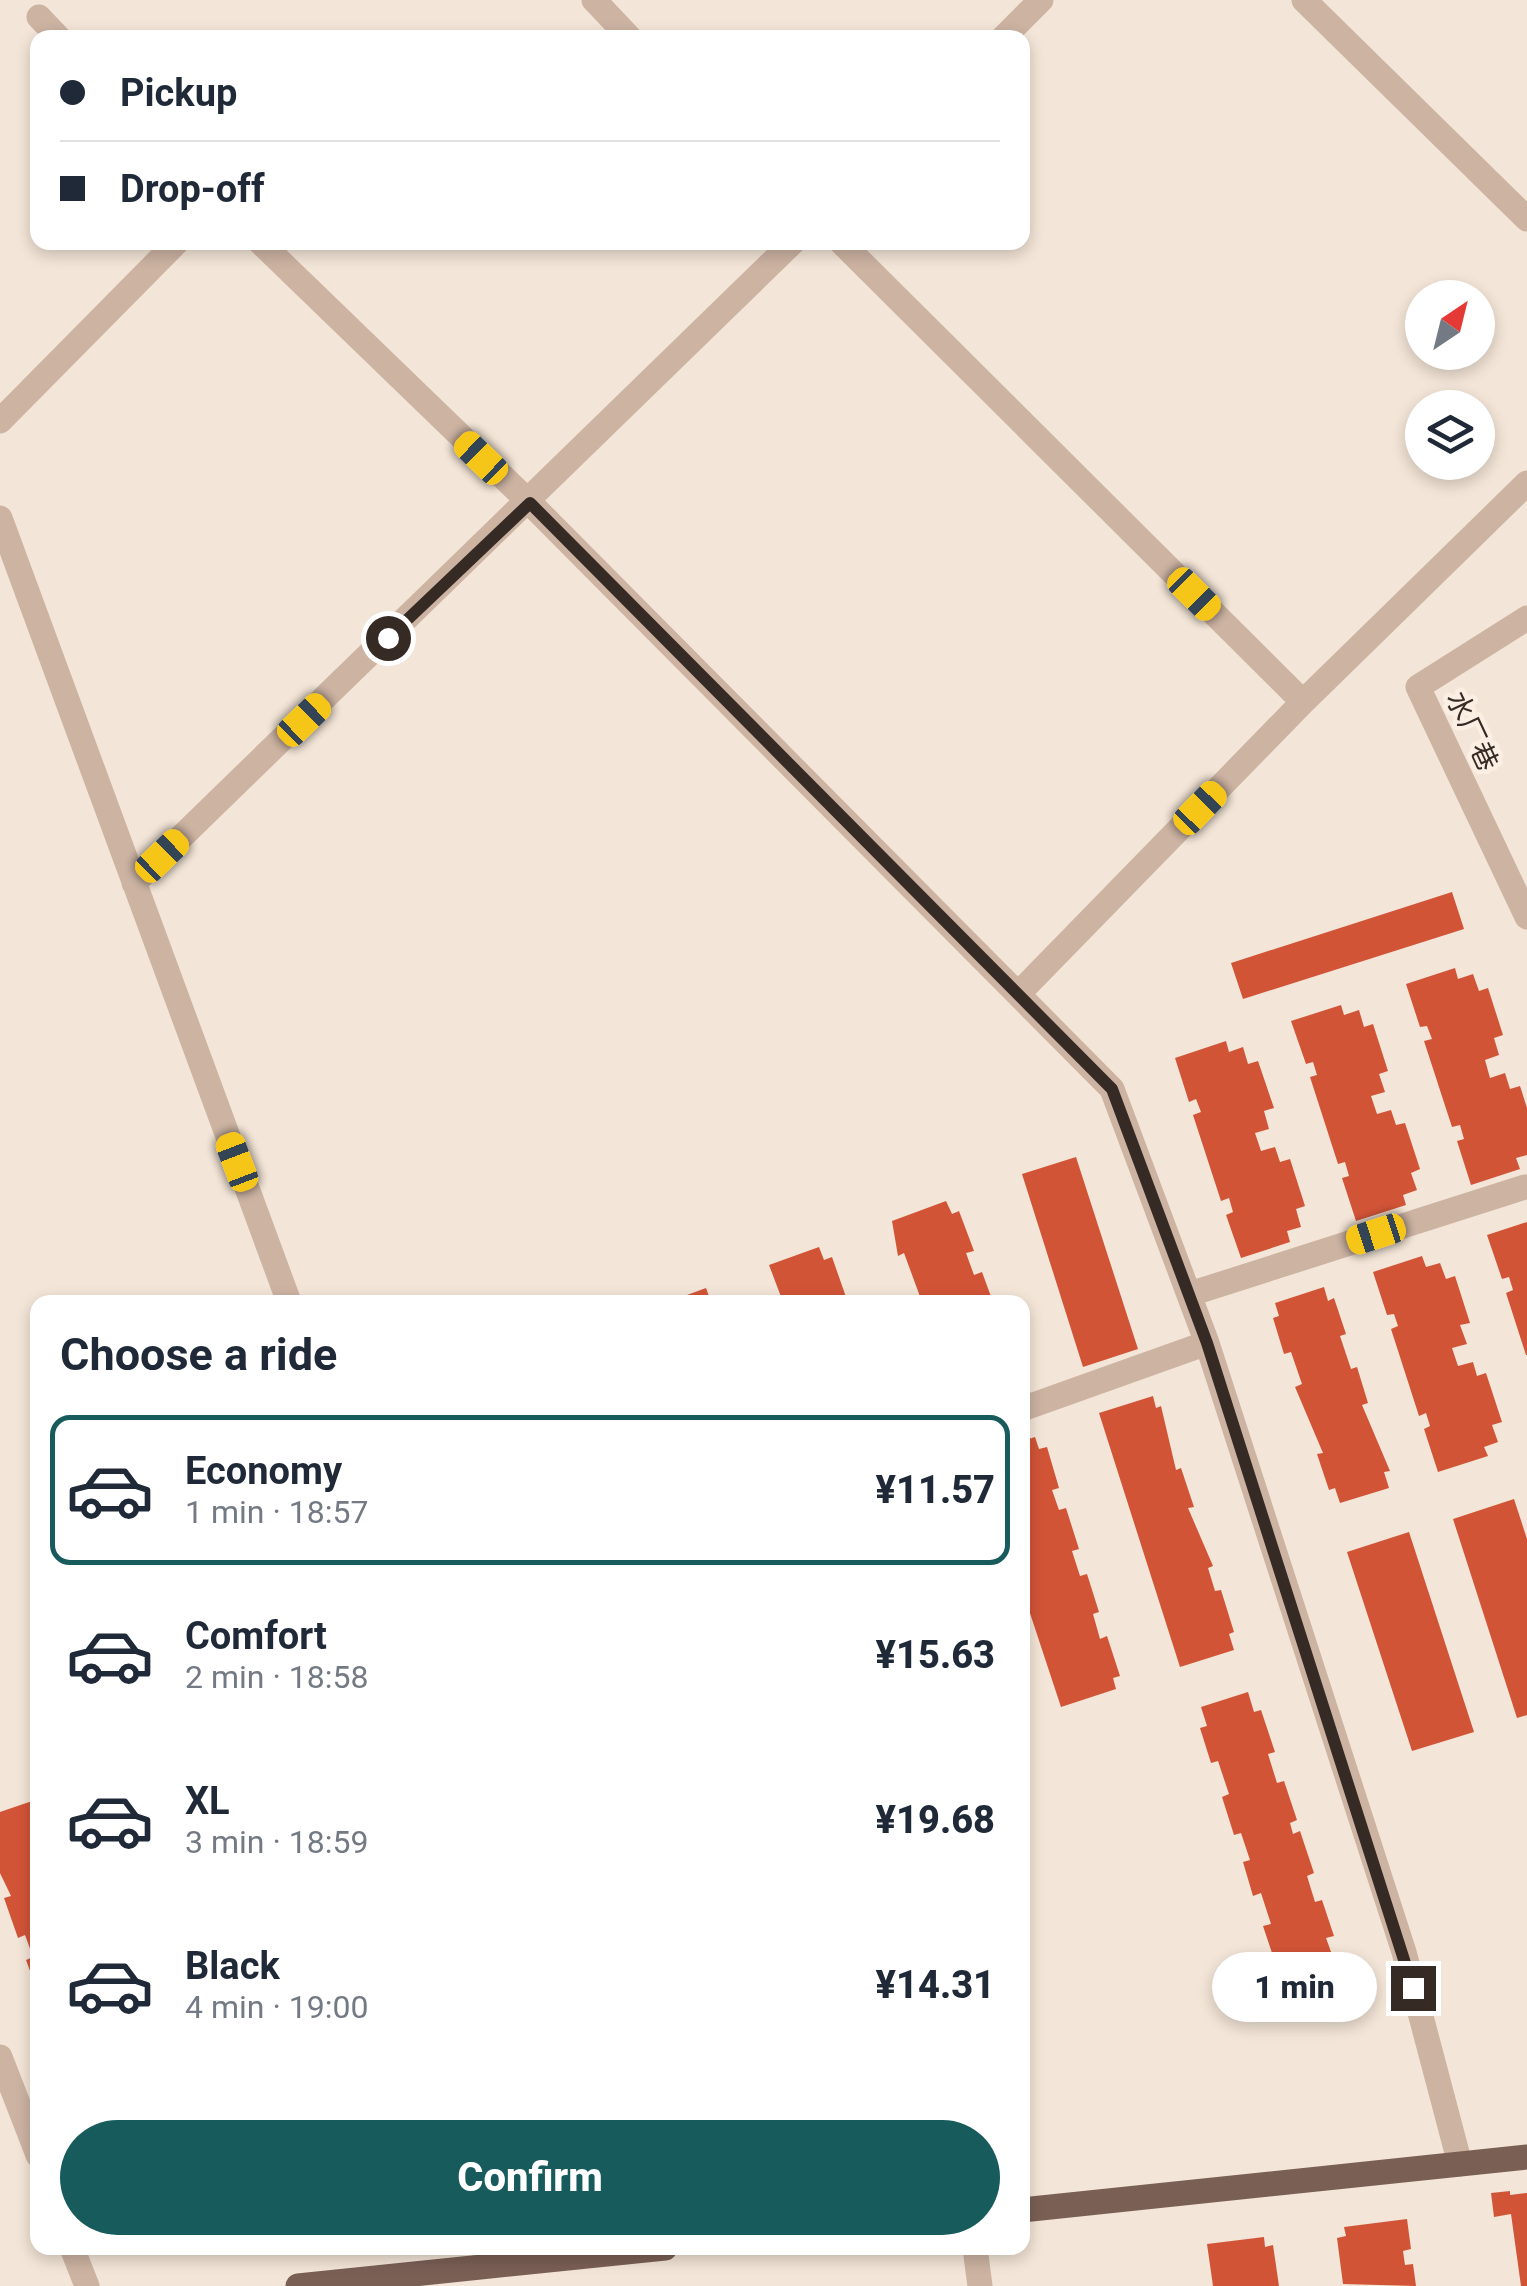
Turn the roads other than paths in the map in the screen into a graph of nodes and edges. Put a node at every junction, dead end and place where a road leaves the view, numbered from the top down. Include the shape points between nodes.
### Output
1 (594, 0) edge
2 (1042, 0) edge
3 (1304, 0) edge
4 (39, 16) dead end
5 (52, 30) edge
6 (622, 30) edge
7 (1011, 30) edge
8 (1527, 219) edge
9 (169, 250) edge
10 (268, 250) edge
11 (785, 250) edge
12 (849, 250) edge
13 (0, 421) edge
14 (1527, 483) edge
15 (530, 503) junction
16 (0, 518) edge
17 (1527, 618) edge
18 (1303, 702) junction
19 (134, 883) junction
20 (1527, 917) edge
21 (1020, 993) junction
22 (1526, 1187) edge
23 (1190, 1294) junction
24 (286, 1295) edge
25 (1207, 1343) junction
26 (1030, 1407) edge
27 (0, 2056) edge
28 (30, 2135) edge
29 (1527, 2157) edge
30 (1460, 2164) junction
31 (1030, 2209) edge
32 (75, 2255) edge
33 (583, 2255) edge
34 (976, 2255) edge
35 (87, 2286) edge
36 (298, 2286) edge
37 (980, 2286) edge

1 - 6 street
2 - 7 street
3 - 8 street
4 - 5 street
9 - 13 street
10 - 15 street
11 - 15 street
12 - 18 street
14 - 18 street
15 - 19 street
15 - 21 street
16 - 19 street
17 - 20 street, 水厂巷 via 1418,687
18 - 21 street
19 - 24 street
21 - 23 street via 1112,1089
22 - 23 street
23 - 25 street
25 - 26 street
25 - 30 street via 1404,1952
27 - 28 street
29 - 30 main road
30 - 31 main road
32 - 35 street
33 - 36 main road
34 - 37 street

